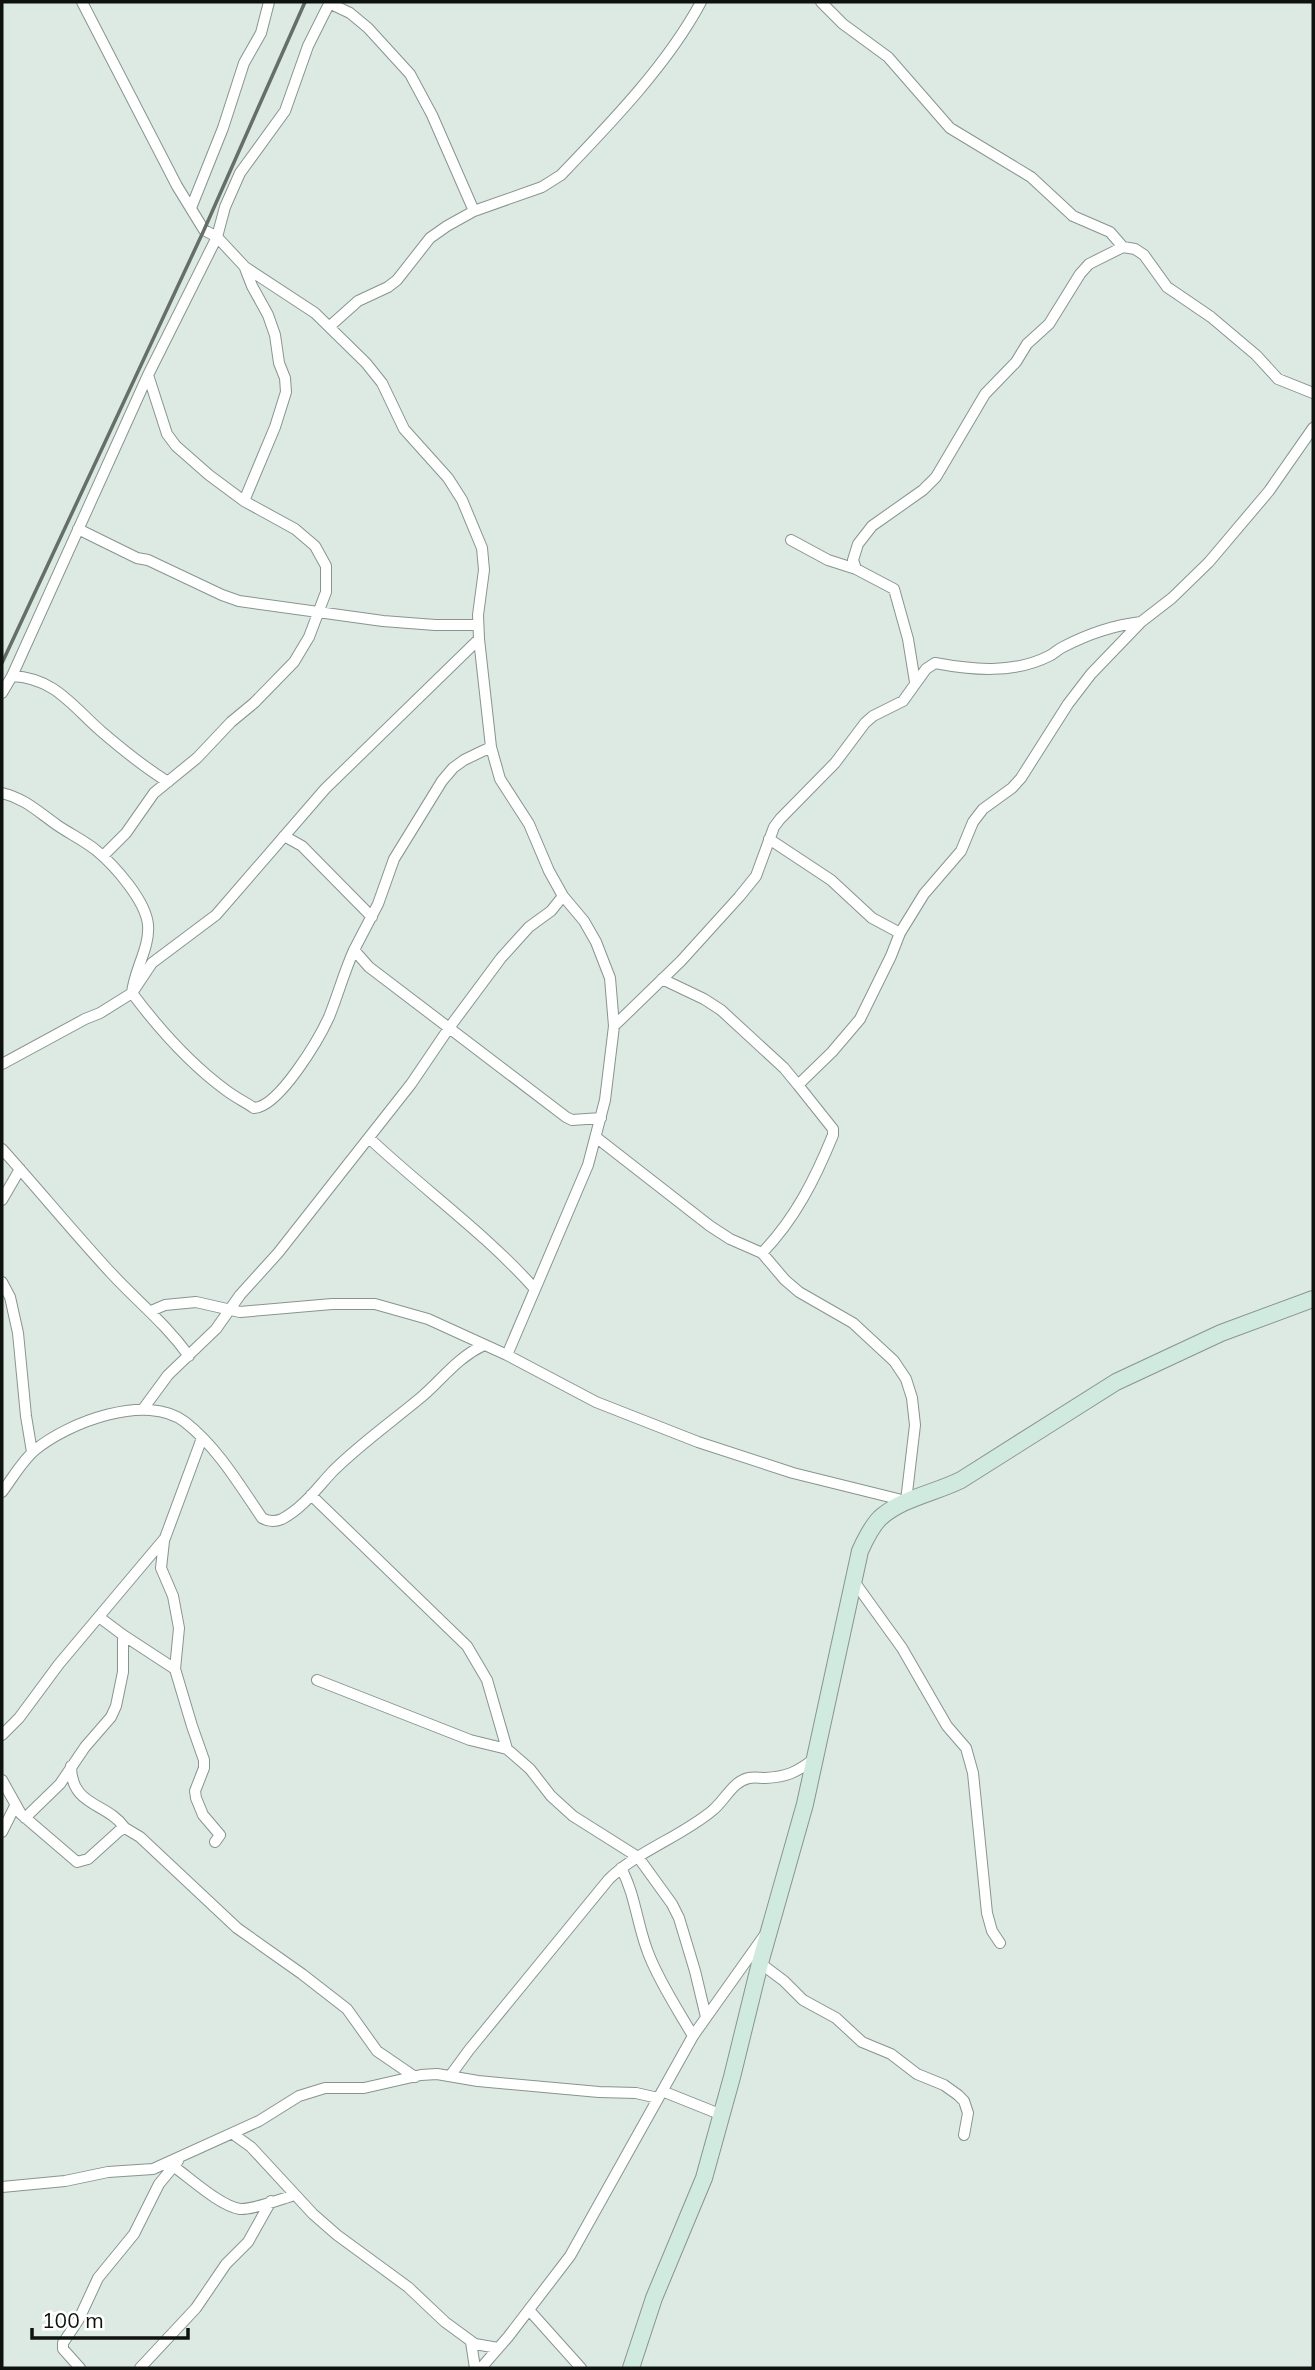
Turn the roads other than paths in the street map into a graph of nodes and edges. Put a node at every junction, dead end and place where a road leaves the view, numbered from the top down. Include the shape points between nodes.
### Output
1 (82, 2) edge
2 (270, 2) edge
3 (330, 2) edge
4 (701, 2) edge
5 (821, 2) edge
6 (191, 208) junction
7 (474, 211) junction
8 (216, 237) junction
9 (1123, 247) junction
10 (245, 267) junction
11 (330, 326) junction
12 (148, 375) junction
13 (1313, 393) edge
14 (1313, 428) edge
15 (244, 501) junction
16 (78, 529) junction
17 (791, 540) dead end
18 (856, 569) junction
19 (319, 611) junction
20 (1141, 622) junction
21 (478, 625) junction
22 (479, 639) junction
23 (12, 677) junction
24 (915, 682) junction
25 (2, 693) edge
26 (491, 747) junction
27 (167, 782) junction
28 (2, 793) edge
29 (284, 836) junction
30 (769, 839) junction
31 (103, 856) junction
32 (564, 896) junction
33 (372, 917) junction
34 (900, 933) junction
35 (354, 950) junction
36 (662, 979) junction
37 (132, 993) junction
38 (614, 1026) junction
39 (449, 1028) junction
40 (2, 1064) edge
41 (798, 1085) junction
42 (601, 1118) junction
43 (369, 1138) junction
44 (597, 1138) junction
45 (2, 1149) edge
46 (20, 1170) junction
47 (2, 1200) edge
48 (762, 1254) junction
49 (2, 1283) edge
50 (534, 1288) junction
51 (1313, 1299) edge
52 (229, 1309) junction
53 (151, 1311) junction
54 (484, 1345) junction
55 (507, 1355) junction
56 (189, 1356) junction
57 (143, 1409) junction
58 (202, 1438) junction
59 (32, 1452) junction
60 (2, 1492) edge
61 (311, 1495) junction
62 (906, 1501) junction
63 (165, 1538) junction
64 (853, 1580) junction
65 (99, 1617) junction
66 (123, 1635) junction
67 (175, 1669) junction
68 (317, 1680) dead end
69 (2, 1735) edge
70 (507, 1749) junction
71 (814, 1759) junction
72 (71, 1766) junction
73 (2, 1780) edge
74 (15, 1806) junction
75 (25, 1818) junction
76 (125, 1828) junction
77 (2, 1832) edge
78 (215, 1842) dead end
79 (638, 1857) junction
80 (621, 1868) junction
81 (777, 1908) junction
82 (1000, 1943) dead end
83 (760, 1963) junction
84 (706, 2017) junction
85 (693, 2036) junction
86 (450, 2076) junction
87 (415, 2077) junction
88 (660, 2094) junction
89 (722, 2115) junction
90 (233, 2134) junction
91 (964, 2135) dead end
92 (177, 2162) junction
93 (2, 2187) edge
94 (295, 2195) junction
95 (271, 2201) junction
96 (529, 2311) junction
97 (471, 2342) junction
98 (498, 2348) junction
99 (80, 2368) edge
100 (140, 2368) edge
101 (475, 2368) edge
102 (481, 2368) edge
103 (581, 2368) edge
104 (631, 2368) edge

1 - 6 street
2 - 6 street
3 - 7 street via 368,28 410,74
3 - 8 street via 308,46 285,111 240,173
4 - 7 street via 655,70 561,175 542,187
5 - 9 street via 888,57 950,128 1031,177 1073,216 1110,232
6 - 8 street via 204,230
7 - 11 street via 430,238 397,280 358,301
8 - 10 street
8 - 12 street
9 - 13 street via 1144,255 1167,287 1211,317 1278,379
9 - 18 street via 1088,264 1049,324 985,394 936,477 864,534 854,553
10 - 11 street
10 - 15 street via 275,335 286,391
11 - 21 street via 382,383 404,429 469,511 484,570
12 - 15 street via 167,434 176,446
12 - 16 street
14 - 20 street via 1269,491 1209,562
15 - 19 street via 316,546 326,566 326,592
16 - 19 street via 222,595 271,607
16 - 23 street
17 - 18 street
18 - 24 street via 894,589
19 - 21 street via 383,621
19 - 27 street via 294,662
20 - 24 street via 1009,667 976,669 935,663
20 - 34 street via 1079,688 1021,778 983,809 961,851 924,894
21 - 22 street
22 - 26 street
22 - 29 street via 353,760
23 - 25 street
23 - 27 street via 26,677 55,689 115,744
24 - 30 street via 903,701 865,723 835,763 780,819
26 - 32 street via 500,779 529,824
26 - 33 street via 464,760 442,781 394,859
27 - 31 street
28 - 31 street via 29,803
29 - 33 street via 302,846
29 - 37 street via 216,915 152,963
30 - 34 street via 831,880 872,918
30 - 36 street via 762,863 747,887
31 - 37 street via 135,894 148,925
32 - 38 street via 584,921 604,960
32 - 39 street via 516,939
33 - 35 street
34 - 41 street via 860,1019
35 - 37 street via 318,1038 293,1075 259,1108 228,1091 181,1051
35 - 39 street via 369,967
36 - 38 street
36 - 41 street via 721,1010
37 - 40 street
38 - 42 street
39 - 42 street via 566,1117
39 - 43 street
41 - 48 street via 833,1135 806,1195
42 - 44 street
43 - 50 street
43 - 52 street
44 - 48 street via 710,1226
44 - 50 street
45 - 46 street
46 - 47 street
46 - 53 street via 93,1254
48 - 62 street via 799,1292 853,1323 894,1361 906,1379 915,1425
49 - 59 street via 18,1333
50 - 55 street
51 - 62 street via 1222,1333 1116,1382 961,1480
52 - 53 street via 196,1302
52 - 54 street via 375,1304 428,1319
52 - 56 street
53 - 56 street
54 - 55 street
54 - 61 street via 466,1354 358,1447
55 - 62 street via 596,1402 698,1442 793,1473
56 - 57 street
57 - 58 street via 176,1417
57 - 59 street via 73,1426
58 - 61 street via 268,1522 282,1519
58 - 63 street
59 - 60 street
61 - 70 street via 467,1646 487,1681
62 - 64 street via 869,1531
63 - 65 street
63 - 67 street via 161,1568 179,1628
64 - 71 street
64 - 82 street via 966,1748 973,1773 987,1913
65 - 66 street
65 - 69 street
66 - 67 street
66 - 72 street via 124,1661 116,1706
67 - 78 street via 204,1760 196,1798 220,1835
68 - 70 street via 470,1740
70 - 79 street via 573,1816
71 - 79 street via 797,1773 749,1778 736,1784 696,1823
71 - 81 street
72 - 75 street via 60,1784
72 - 76 street via 76,1789
73 - 74 street
74 - 75 street
74 - 77 street
75 - 76 street via 77,1862 88,1859
76 - 87 street via 147,1842 237,1928 338,2002 377,2051
79 - 80 street
79 - 84 street via 679,1918
80 - 85 street via 633,1893 650,1957
80 - 86 street
81 - 83 street
81 - 84 street via 771,1926
83 - 89 street
83 - 91 street via 862,2042 891,2054 958,2095 968,2108
84 - 85 street
85 - 88 street
86 - 87 street
86 - 88 street
87 - 90 street via 364,2088 312,2091
88 - 89 street
88 - 96 street via 569,2256
89 - 104 street via 704,2178 654,2298
90 - 92 street
90 - 94 street
92 - 93 street via 153,2169
92 - 95 street via 215,2196 238,2209
92 - 99 street via 159,2184 134,2234 98,2278 63,2343
94 - 95 street
94 - 97 street via 337,2235 408,2287
95 - 100 street via 247,2242 196,2308
96 - 98 street
96 - 103 street
97 - 98 street
97 - 101 street
98 - 102 street

